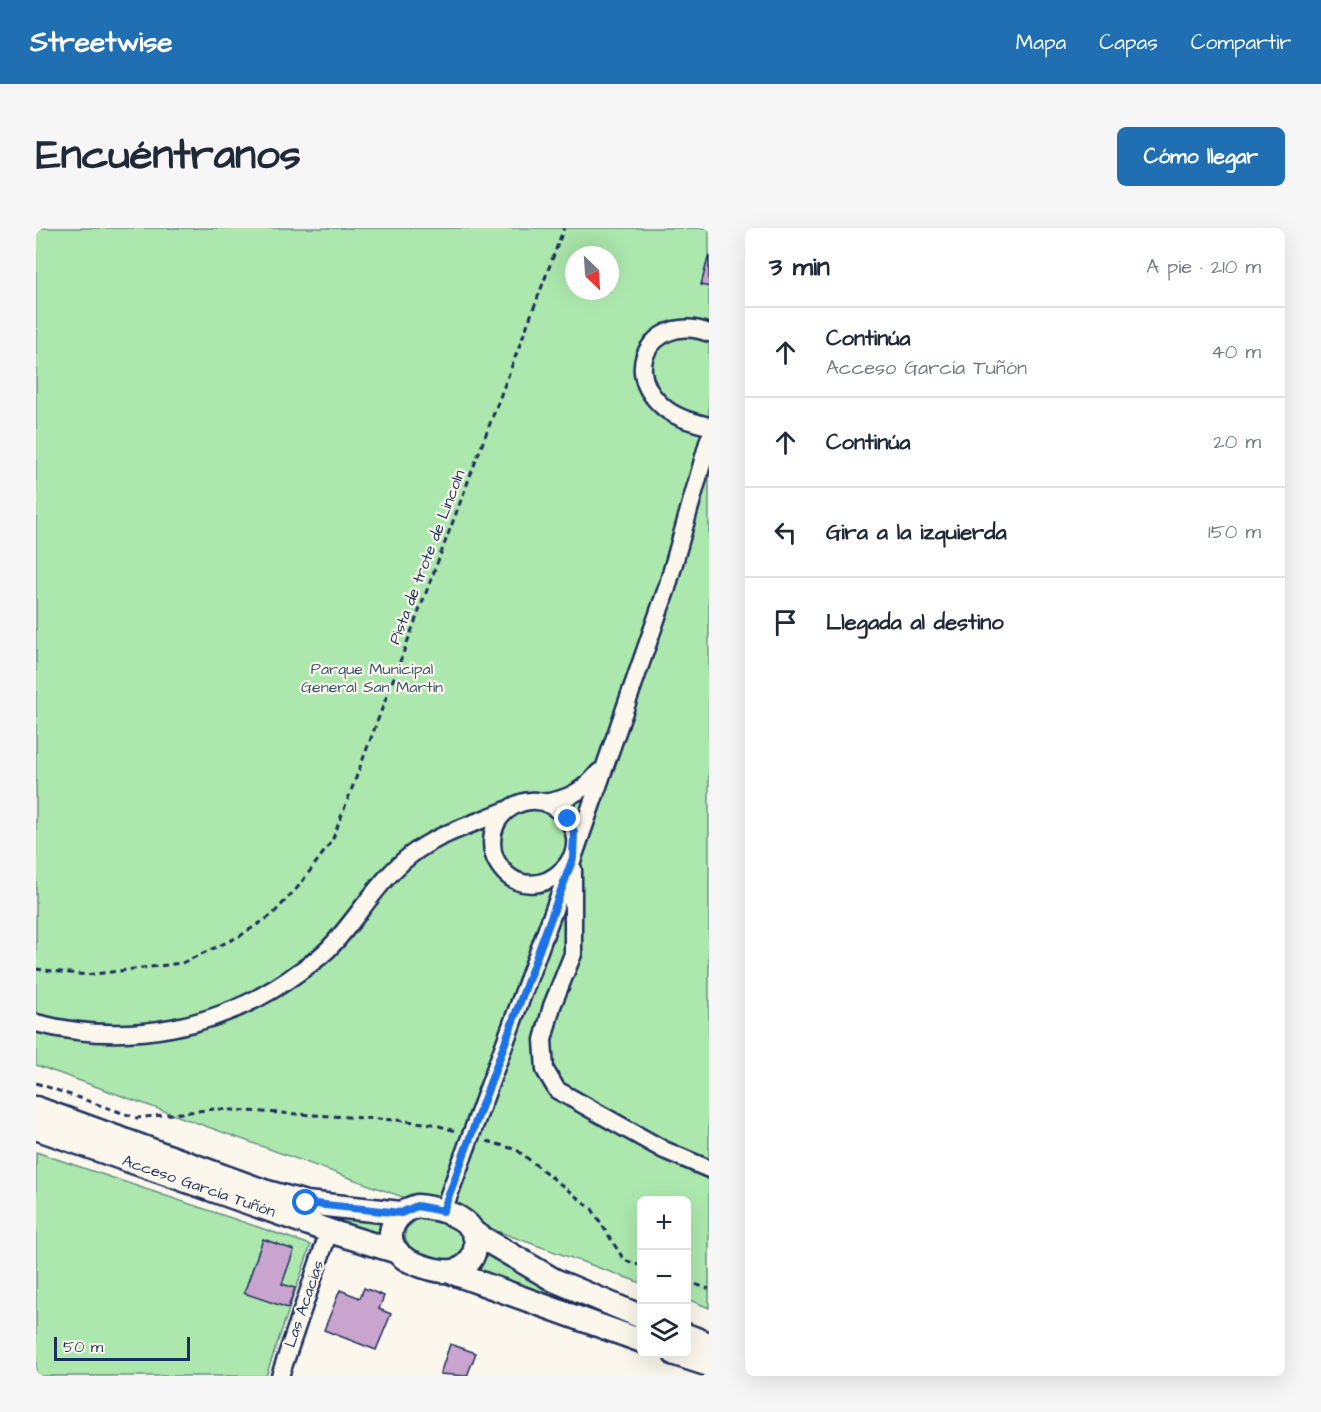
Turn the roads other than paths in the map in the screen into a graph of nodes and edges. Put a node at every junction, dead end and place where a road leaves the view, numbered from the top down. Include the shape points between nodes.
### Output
1 (709, 333) edge
2 (709, 426) edge
3 (709, 439) edge
4 (605, 766) junction
5 (546, 803) junction
6 (507, 810) junction
7 (573, 858) junction
8 (36, 1023) edge
9 (36, 1108) edge
10 (36, 1128) edge
11 (709, 1169) edge
12 (443, 1211) junction
13 (401, 1213) junction
14 (328, 1231) junction
15 (474, 1233) junction
16 (398, 1252) junction
17 (450, 1272) junction
18 (637, 1315) edge
19 (637, 1339) edge
20 (279, 1376) edge

1 - 2 street via 681,327 660,336 641,363 650,393 660,405 676,416
3 - 4 street via 667,588
4 - 5 street via 585,789
4 - 7 street
5 - 6 street via 519,803
5 - 7 street via 568,819 574,832
6 - 7 street via 497,821 492,848 503,871 514,879 540,883 553,879
6 - 8 street via 419,849 387,879 333,945 256,1000 193,1024 148,1032 64,1031
7 - 11 street via 573,954 543,1040 545,1070 557,1090 664,1150
7 - 12 street
9 - 13 main road, Acceso García Tuñón via 296,1200
10 - 14 main road, Acceso García Tuñón
12 - 13 main road via 417,1206
12 - 15 main road via 463,1220
13 - 16 main road via 392,1228 393,1245
14 - 16 main road, Acceso García Tuñón
14 - 20 street, Las Acacias
15 - 17 main road via 472,1258
15 - 18 main road via 554,1280
16 - 17 main road via 412,1261
17 - 19 main road

